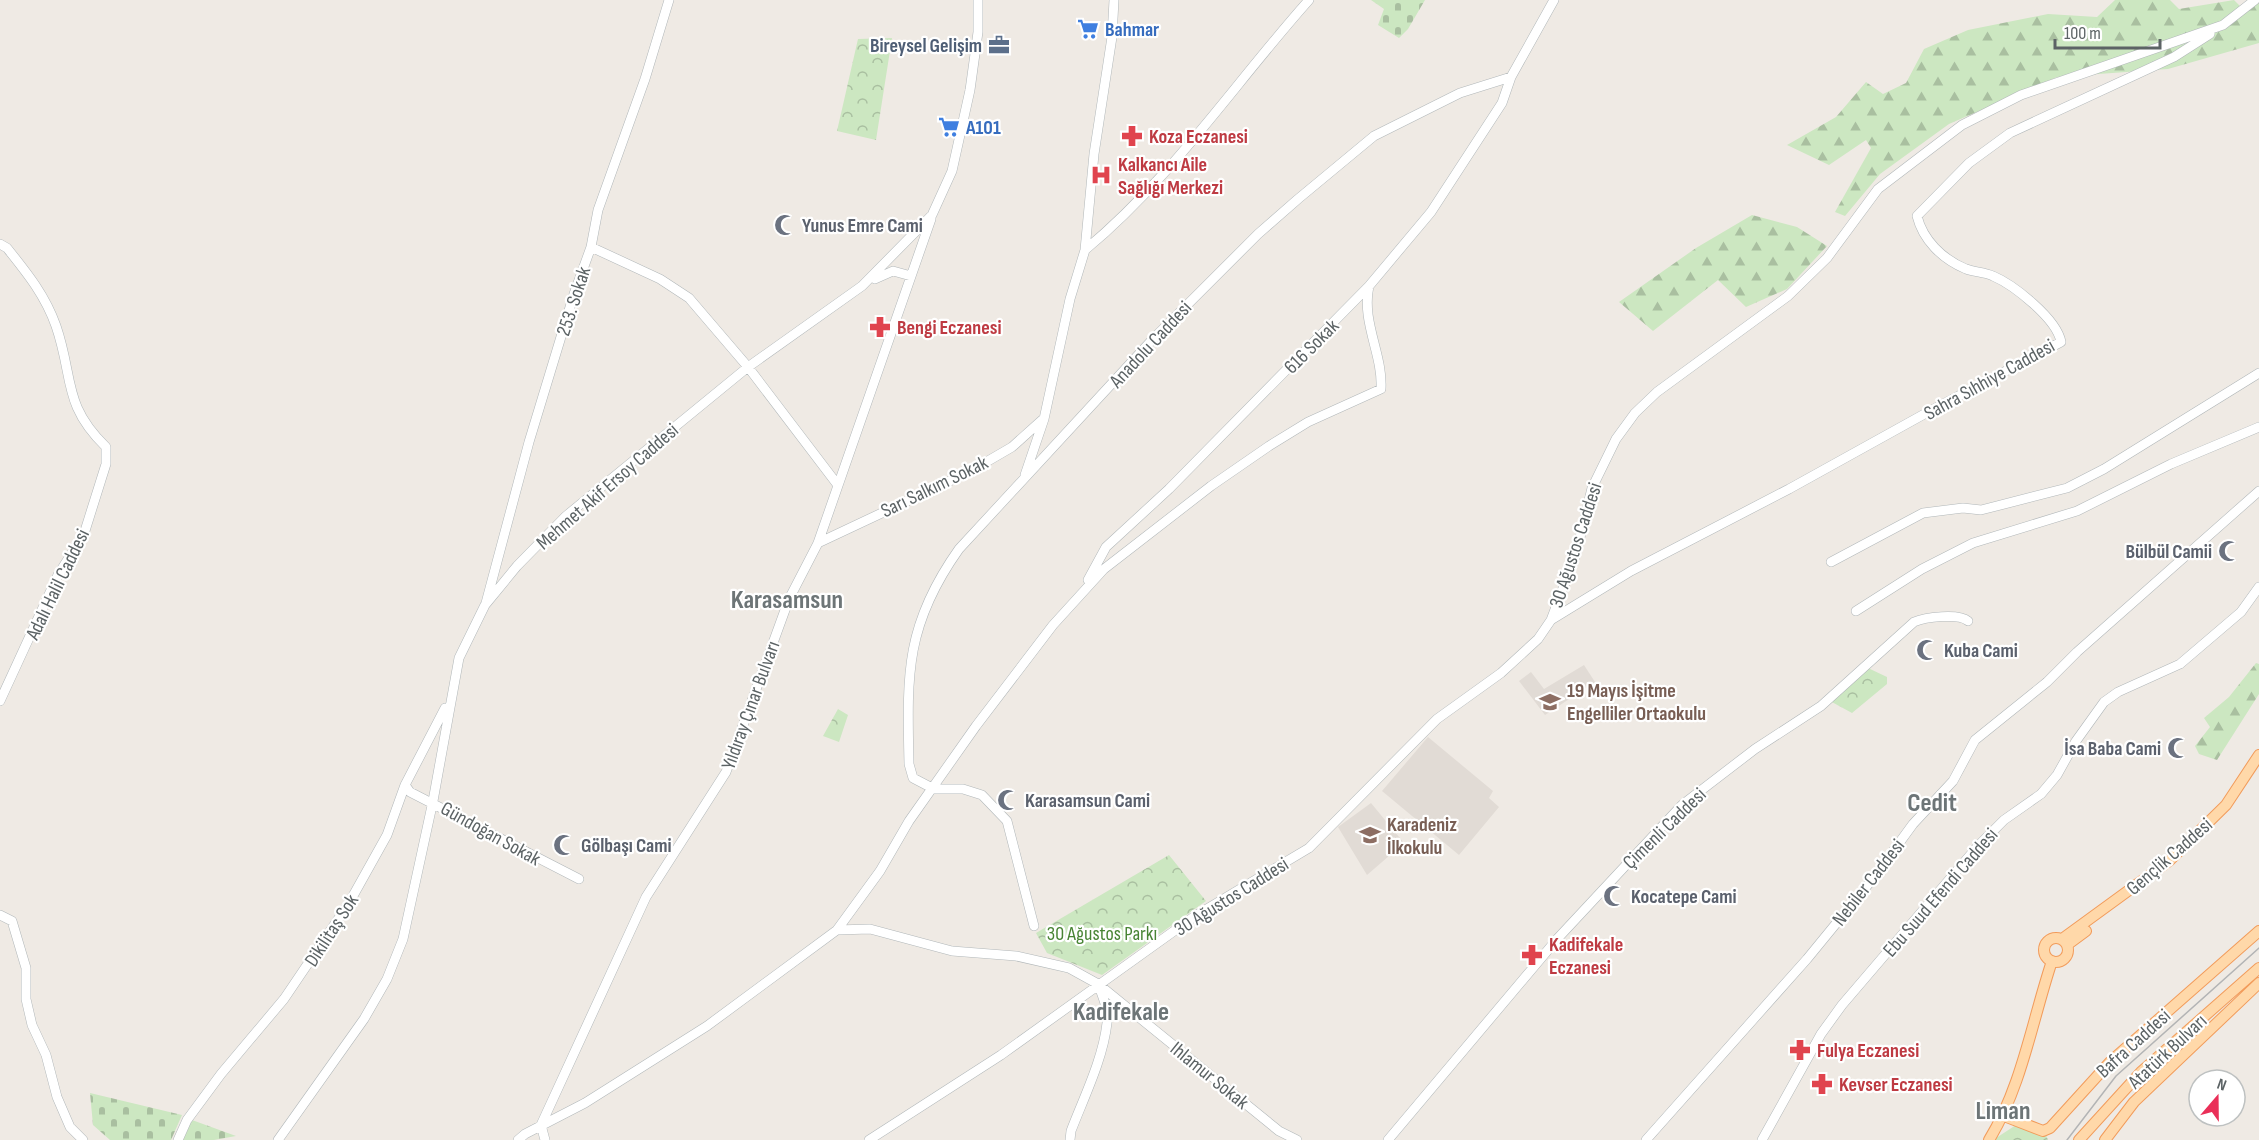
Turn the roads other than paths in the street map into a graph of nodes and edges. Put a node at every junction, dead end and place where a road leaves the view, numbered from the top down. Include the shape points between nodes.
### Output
1 (669, 0) edge
2 (978, 0) edge
3 (1114, 0) edge
4 (1308, 0) edge
5 (1554, 0) edge
6 (2255, 0) edge
7 (2223, 26) junction
8 (1510, 77) junction
9 (932, 215) junction
10 (0, 244) edge
11 (591, 247) junction
12 (1085, 250) junction
13 (895, 255) junction
14 (917, 259) junction
15 (910, 276) junction
16 (862, 286) junction
17 (1369, 286) junction
18 (748, 367) junction
19 (2259, 373) edge
20 (1044, 419) junction
21 (2259, 427) edge
22 (1023, 480) junction
23 (837, 484) junction
24 (2259, 491) edge
25 (818, 543) junction
26 (1831, 562) dead end
27 (2259, 587) edge
28 (1082, 591) junction
29 (485, 605) junction
30 (1856, 612) dead end
31 (1551, 620) junction
32 (1968, 621) dead end
33 (450, 699) junction
34 (0, 701) edge
35 (2259, 755) edge
36 (2259, 763) edge
37 (405, 785) junction
38 (934, 789) junction
39 (433, 801) junction
40 (579, 879) dead end
41 (0, 915) edge
42 (1034, 926) dead end
43 (837, 930) junction
44 (2259, 931) edge
45 (2065, 942) junction
46 (2052, 961) junction
47 (2259, 968) edge
48 (2259, 983) edge
49 (1098, 984) junction
50 (2004, 1116) junction
51 (541, 1125) junction
52 (83, 1140) edge
53 (178, 1140) edge
54 (278, 1140) edge
55 (518, 1140) edge
56 (545, 1140) edge
57 (869, 1140) edge
58 (1070, 1140) edge
59 (1297, 1140) edge
60 (1388, 1140) edge
61 (1646, 1140) edge
62 (1762, 1140) edge
63 (1989, 1140) edge
64 (2079, 1140) edge
65 (2105, 1140) edge

1 - 11 street, 253. Sokak via 598,210
2 - 9 street, Mehmet Akif Ersoy Caddesi via 978,32 968,100 952,171
3 - 12 street
4 - 12 street via 1184,152 1114,226
5 - 8 street
6 - 7 street, 30 Ağustos Caddesi
7 - 31 street, 30 Ağustos Caddesi via 2021,95 1962,125 1878,189 1827,258 1788,296 1657,392 1635,413 1616,439 1592,488 1576,554
7 - 31 street, Sahra Sıhhiye Caddesi via 2174,57 2010,133 1969,163 1917,216 1933,248 1965,268 1993,276 2017,293 2052,321 2061,342 1631,571
8 - 17 street, 616 Sokak via 1502,103 1431,212
8 - 22 street, Anadolu Caddesi via 1460,93 1374,136 1334,169 1205,285
9 - 13 street, Mehmet Akif Ersoy Caddesi
9 - 14 street, Yıldıray Çınar Bulvarı
10 - 34 street, Adalı Halil Caddesi via 38,287 56,326 76,408 87,428 106,447 106,464 84,534 58,575
11 - 18 street via 660,279 689,298
11 - 29 street, 253. Sokak via 529,442
12 - 20 street via 1070,299
13 - 14 street via 905,251
13 - 16 street, Mehmet Akif Ersoy Caddesi
14 - 15 street, Yıldıray Çınar Bulvarı
15 - 16 street via 893,271
15 - 23 street, Yıldıray Çınar Bulvarı
16 - 18 street, Mehmet Akif Ersoy Caddesi
17 - 28 street, 616 Sokak via 1169,489 1106,547
17 - 28 street via 1368,315 1382,389 1308,422 1239,465 1124,552
18 - 23 street
18 - 29 street, Mehmet Akif Ersoy Caddesi via 566,516
19 - 26 street via 2067,488 1981,510 1923,513
20 - 22 street
20 - 25 street, Sarı Salkım Sokak via 1012,447 969,472
21 - 30 street via 2171,464 2077,511 1973,543 1922,568
22 - 38 street, Anadolu Caddesi via 959,549 921,615 909,674 909,764 913,778
23 - 25 street, Yıldıray Çınar Bulvarı
24 - 61 street, Nebiler Caddesi via 2047,682 1975,741 1953,781 1912,824 1807,959
25 - 51 street, Yıldıray Çınar Bulvarı via 789,600 726,772 646,897
27 - 62 street, Ebu Suud Efendi Caddesi via 2241,612 2180,664 2104,702 2041,794 2004,820 1978,846 1842,1005 1821,1034
28 - 38 street via 976,726
29 - 33 street, Mehmet Akif Ersoy Caddesi via 459,658
31 - 49 street, 30 Ağustos Caddesi via 1538,639 1501,673 1437,719 1309,848 1195,916
32 - 60 street, Çimenli Caddesi via 1963,617 1934,617 1914,622 1821,706 1755,749 1682,805 1558,938
33 - 37 street, Dikilitaş Sok
33 - 39 street, Mehmet Akif Ersoy Caddesi
35 - 45 main road, Gençlik Caddesi via 2226,805 2169,861
36 - 45 main road, Gençlik Caddesi via 2230,809 2173,864
37 - 39 street, Gündoğan Sokak via 410,792
37 - 53 street, Dikilitaş Sok via 387,835 327,938 284,999 187,1120
38 - 42 street via 963,789 982,795 1007,821
38 - 43 street
39 - 40 street, Gündoğan Sokak
39 - 54 street, Mehmet Akif Ersoy Caddesi via 404,933 387,979 339,1057
41 - 52 street via 12,921 18,937 26,968 26,999 32,1025 46,1055 57,1097 69,1127
43 - 49 street, Ihlamur Sokak via 870,929 952,951 1016,956 1069,968
43 - 51 street via 707,1026 585,1103
44 - 50 main road, Bafra Caddesi via 2110,1062 2050,1128 2043,1131
45 - 46 main road via 2066,956
45 - 46 main road via 2051,939 2045,944 2044,952
46 - 50 main road
47 - 64 main road, Atatürk Bulvarı via 2141,1072
48 - 65 main road, Atatürk Bulvarı via 2134,1102
49 - 57 street, 30 Ağustos Caddesi via 1001,1055
49 - 58 street via 1108,1022
49 - 59 street, Ihlamur Sokak via 1279,1131
50 - 63 main road
51 - 55 street
51 - 56 street

